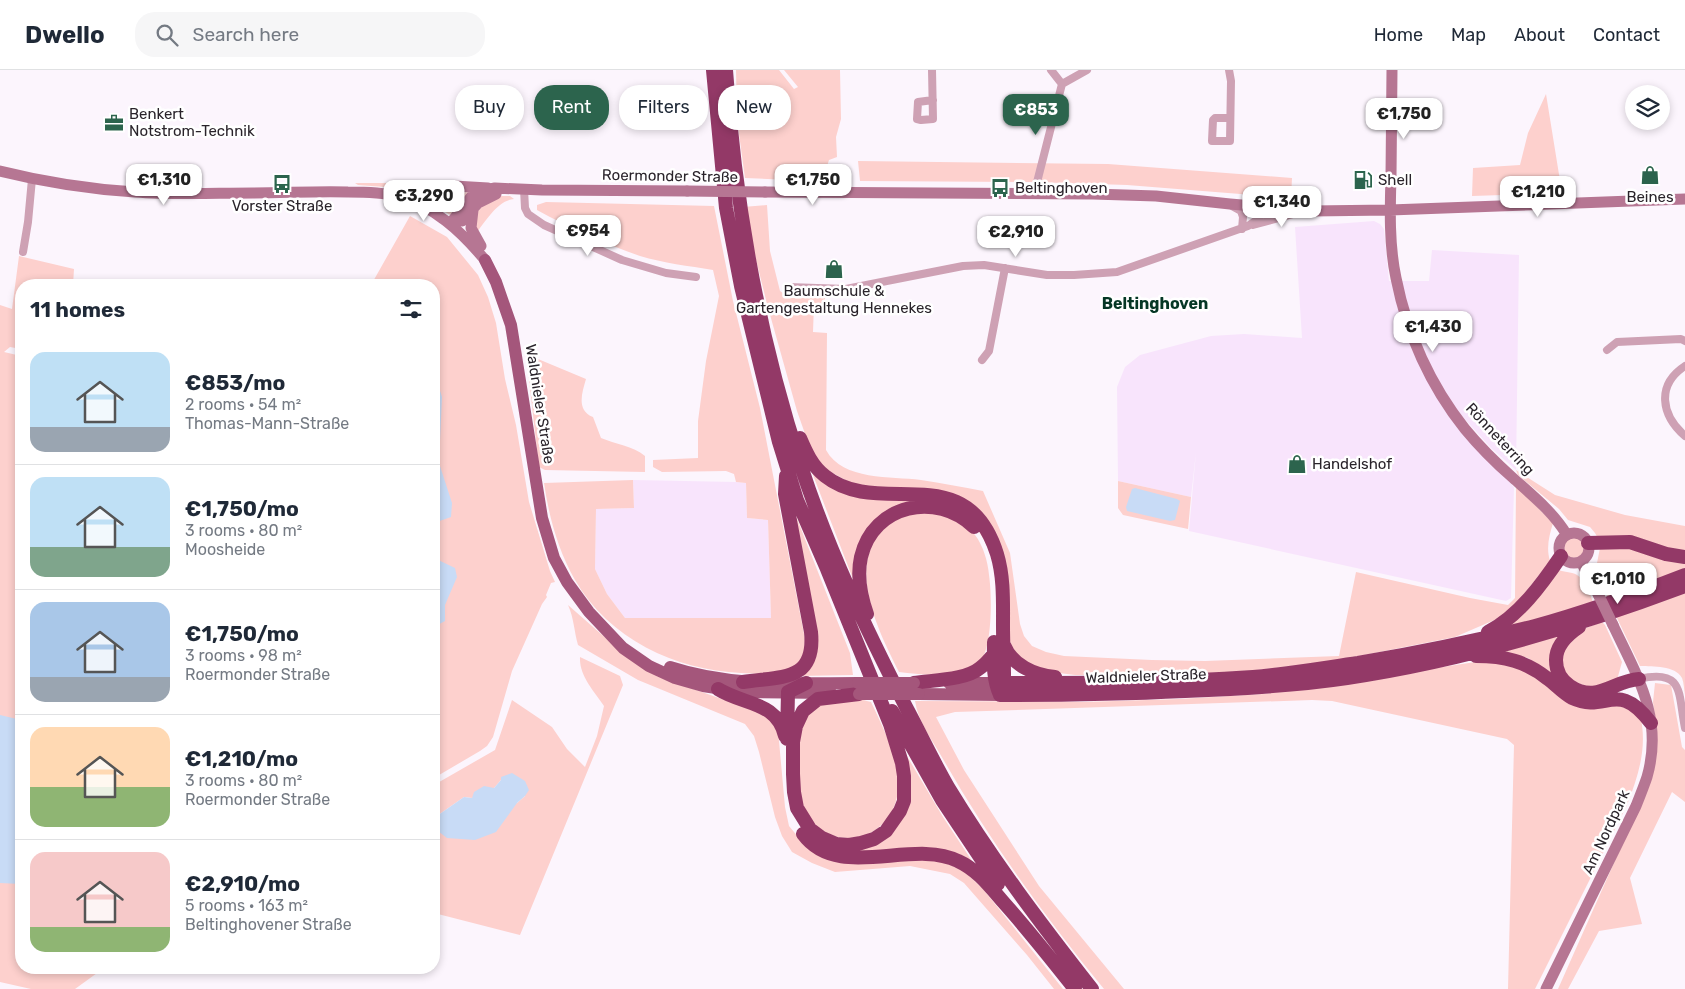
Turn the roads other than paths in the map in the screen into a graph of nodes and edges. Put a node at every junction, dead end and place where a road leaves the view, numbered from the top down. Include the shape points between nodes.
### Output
1 (713, 70) edge
2 (726, 70) edge
3 (932, 70) edge
4 (1051, 70) edge
5 (1087, 70) edge
6 (1229, 70) edge
7 (1392, 70) edge
8 (1062, 84) junction
9 (933, 100) dead end
10 (1230, 118) dead end
11 (0, 171) edge
12 (32, 179) junction
13 (495, 188) junction
14 (524, 189) junction
15 (1034, 194) junction
16 (1685, 199) edge
17 (409, 200) junction
18 (1230, 204) junction
19 (474, 207) junction
20 (1264, 208) junction
21 (1390, 210) junction
22 (1310, 211) junction
23 (453, 226) junction
24 (1245, 227) junction
25 (23, 252) dead end
26 (485, 260) junction
27 (1005, 268) junction
28 (696, 277) dead end
29 (788, 287) dead end
30 (1685, 341) edge
31 (1607, 350) dead end
32 (982, 360) dead end
33 (1685, 366) edge
34 (776, 382) junction
35 (1685, 436) edge
36 (787, 470) junction
37 (1567, 535) junction
38 (1588, 543) junction
39 (1561, 556) junction
40 (1685, 557) edge
41 (1581, 562) junction
42 (1685, 575) edge
43 (1685, 586) edge
44 (1594, 619) junction
45 (611, 635) junction
46 (1003, 640) junction
47 (1455, 651) junction
48 (994, 654) junction
49 (862, 656) junction
50 (1639, 679) junction
51 (743, 682) junction
52 (889, 682) junction
53 (1088, 682) junction
54 (806, 683) junction
55 (1000, 687) junction
56 (916, 688) junction
57 (718, 690) junction
58 (856, 690) junction
59 (788, 692) junction
60 (1599, 700) junction
61 (1651, 722) junction
62 (1685, 728) edge
63 (786, 742) junction
64 (1030, 933) junction
65 (1075, 989) edge
66 (1092, 989) edge
67 (1546, 989) edge

1 - 36 highway via 726,208 741,286
2 - 34 highway via 740,212
3 - 9 street
4 - 8 street
5 - 8 street
6 - 10 street
7 - 21 main road, Rönneterring
8 - 15 street
11 - 12 main road
12 - 17 main road via 134,192 376,193
12 - 25 street
13 - 14 main road, Roermonder Straße
13 - 17 main road via 454,186 425,200
13 - 23 main road, Roermonder Straße via 471,198
14 - 15 main road, Roermonder Straße, bridge
14 - 19 main road, Roermonder Straße via 489,196
14 - 28 street via 528,214 544,225 622,260
15 - 18 main road, Roermonder Straße via 1156,196
16 - 21 main road, Roermonder Straße
17 - 23 main road, Waldnieler Straße
18 - 20 main road, Roermonder Straße
18 - 24 street via 1241,211
19 - 23 main road, Roermonder Straße
19 - 26 main road via 471,228
20 - 22 main road, Roermonder Straße
20 - 24 street via 1258,219
21 - 22 main road, Roermonder Straße
21 - 37 main road, Rönneterring via 1396,278 1421,359 1465,429 1543,505
22 - 24 street
23 - 26 main road, Waldnieler Straße
24 - 27 street via 1117,272 1074,275
26 - 45 main road, Waldnieler Straße via 511,325 542,518 554,558 578,598
27 - 29 street via 964,266 846,288
27 - 32 street via 989,351
30 - 31 street via 1617,342
33 - 35 street via 1669,382 1665,408 1671,421
34 - 46 highway via 806,452 825,476 845,487 864,491 924,494 953,500 982,524 992,540 1001,570
34 - 52 highway via 820,517
36 - 49 highway
36 - 51 highway via 785,494 811,632 811,648 805,663 793,674
37 - 38 main road via 1577,534
37 - 39 main road via 1560,542
38 - 40 highway via 1630,542
38 - 41 main road via 1589,552
39 - 41 main road via 1568,562
39 - 47 highway via 1522,608 1505,623
41 - 50 main road, bridge
42 - 47 highway, Waldnieler Straße via 1627,597
43 - 44 highway, Waldnieler Straße
44 - 47 highway, Waldnieler Straße via 1536,636
44 - 50 highway via 1573,631 1560,645 1556,669 1560,677 1578,692 1589,693
45 - 51 main road, Waldnieler Straße via 664,665 712,679
45 - 57 main road, Waldnieler Straße via 623,648 655,669
46 - 53 highway via 1013,659 1031,671
46 - 55 highway
47 - 53 highway, Waldnieler Straße via 1254,677
47 - 55 highway, Waldnieler Straße via 1347,678 1252,689 1107,695
47 - 60 highway via 1512,659 1533,668 1573,698 1591,702
48 - 52 highway via 994,581 991,559 983,539 969,522 953,513 934,507 914,507 898,512 880,524 866,542 861,557 861,587 866,611
48 - 55 highway
48 - 56 highway via 969,674
49 - 58 highway via 902,763 904,800 886,831 874,839 849,845 836,844 810,829 803,819 795,800 793,749 797,720 806,707 818,699
49 - 64 highway via 942,800
50 - 60 highway
50 - 61 main road, Am Nordpark
50 - 62 street via 1660,676 1674,682
51 - 54 main road, Waldnieler Straße
52 - 56 main road, Waldnieler Straße, bridge
52 - 58 main road, Waldnieler Straße, bridge
52 - 66 highway via 978,835
53 - 55 highway, Waldnieler Straße
54 - 58 main road, Waldnieler Straße
54 - 59 highway
55 - 56 main road, Waldnieler Straße
57 - 59 main road, Waldnieler Straße
57 - 63 highway via 773,714 782,726
58 - 59 main road, Waldnieler Straße
59 - 63 highway
60 - 61 highway via 1627,700
61 - 67 main road, Am Nordpark via 1647,777 1636,806
63 - 64 highway via 789,804 793,818 807,839 833,854 850,858 915,853 947,856 979,874
64 - 65 highway

